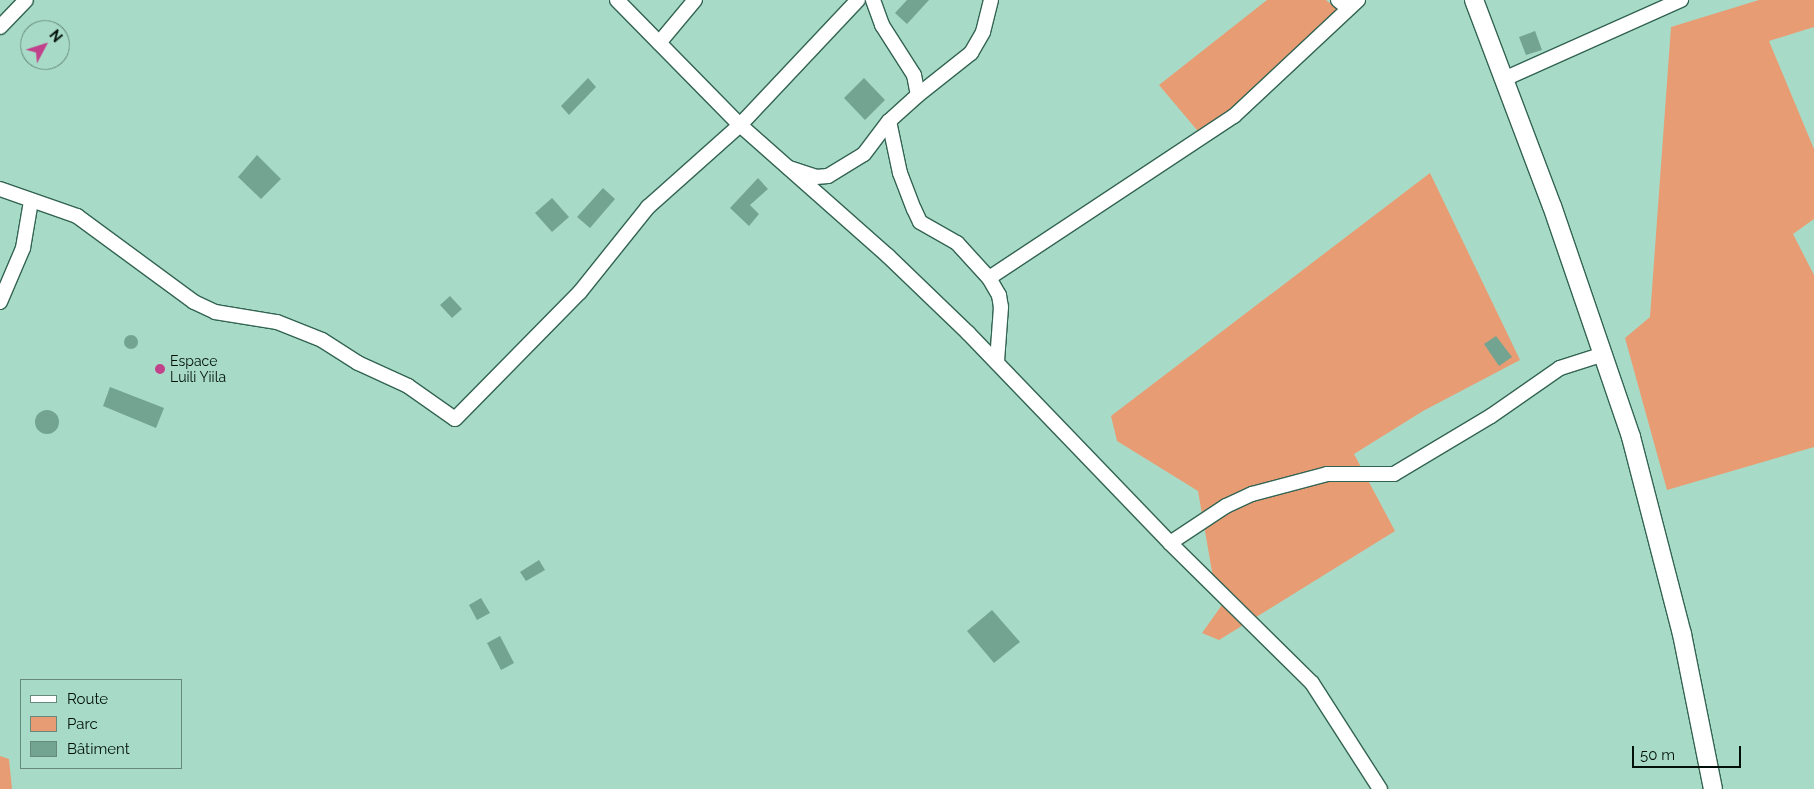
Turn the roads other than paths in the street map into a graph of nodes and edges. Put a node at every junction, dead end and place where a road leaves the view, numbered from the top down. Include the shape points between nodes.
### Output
1 (26, 0) edge
2 (617, 0) edge
3 (695, 0) edge
4 (858, 0) edge
5 (873, 0) edge
6 (991, 0) edge
7 (1474, 0) edge
8 (1681, 0) edge
9 (1348, 3) edge
10 (0, 27) edge
11 (659, 43) junction
12 (1504, 79) junction
13 (918, 95) junction
14 (889, 121) junction
15 (740, 125) junction
16 (785, 167) junction
17 (0, 189) edge
18 (31, 201) junction
19 (989, 278) junction
20 (0, 302) edge
21 (1604, 354) junction
22 (996, 362) junction
23 (1170, 543) junction
24 (1380, 789) edge
25 (1713, 789) edge

1 - 10 street
2 - 11 street
3 - 11 street
4 - 15 street
5 - 13 street via 882,25 914,76
6 - 13 street via 983,32 971,53
7 - 12 street
8 - 12 street
9 - 19 street via 1234,116
11 - 15 street
12 - 21 street
13 - 14 street
14 - 16 street via 864,154 828,176 816,177
14 - 19 street via 900,173 920,222 957,243
15 - 16 street
15 - 18 street via 648,207 580,292 455,420 408,386 358,363 322,340 277,322 215,312 194,302 77,216
16 - 22 street via 888,256
17 - 18 street
18 - 20 street via 23,248
19 - 22 street via 999,295 1001,307
21 - 23 street via 1560,368 1491,416 1394,474 1327,474 1252,494 1226,506
21 - 25 street via 1642,474 1682,634
22 - 23 street
23 - 24 street via 1312,683

